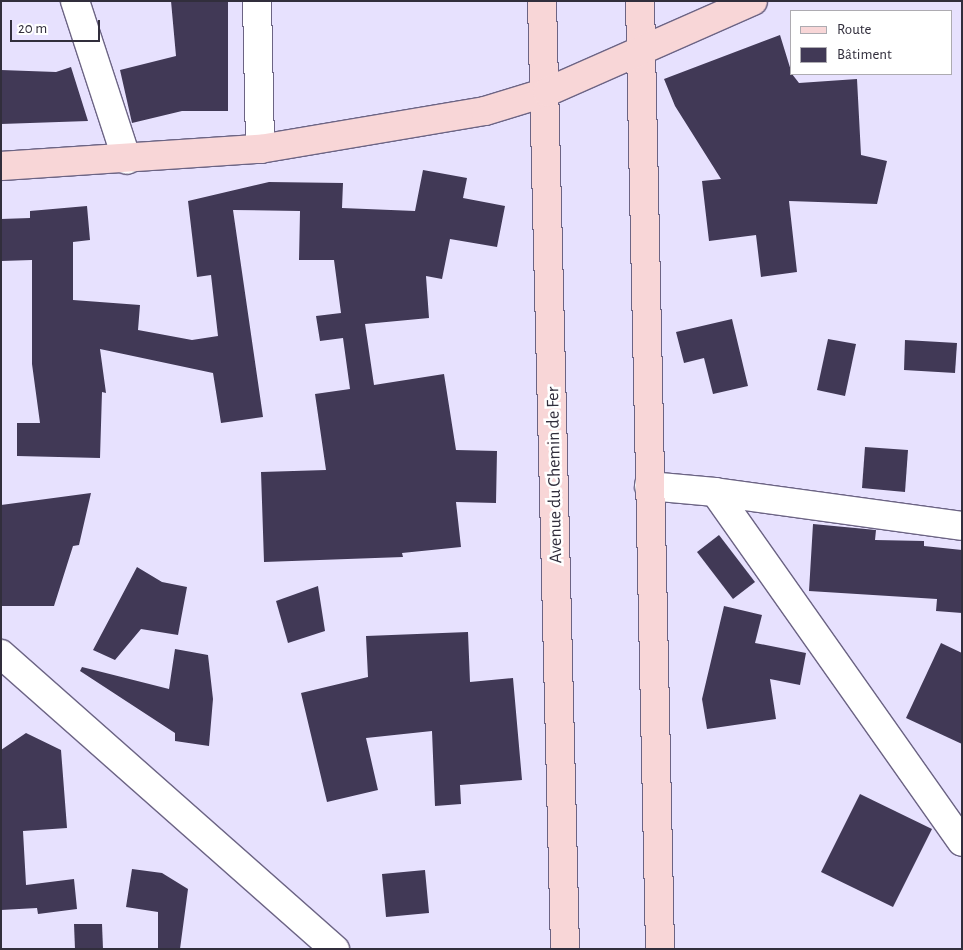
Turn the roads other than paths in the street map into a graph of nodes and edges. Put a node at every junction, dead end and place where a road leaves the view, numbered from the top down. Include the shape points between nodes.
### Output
1 (76, 1) edge
2 (257, 1) edge
3 (542, 1) edge
4 (640, 1) edge
5 (753, 1) edge
6 (639, 51) junction
7 (547, 92) junction
8 (260, 149) junction
9 (128, 160) junction
10 (1, 166) edge
11 (649, 486) junction
12 (715, 492) junction
13 (962, 526) edge
14 (1, 654) edge
15 (962, 842) edge
16 (335, 949) edge
17 (566, 949) edge
18 (660, 949) edge

1 - 9 street
2 - 8 street
3 - 7 main road, Avenue du Chemin de Fer
4 - 6 main road
5 - 6 main road
6 - 7 main road
6 - 11 main road
7 - 8 main road via 476,113
7 - 17 main road, Avenue du Chemin de Fer
8 - 9 main road
9 - 10 main road
11 - 12 street
11 - 18 main road
12 - 13 street
12 - 15 street
14 - 16 street

